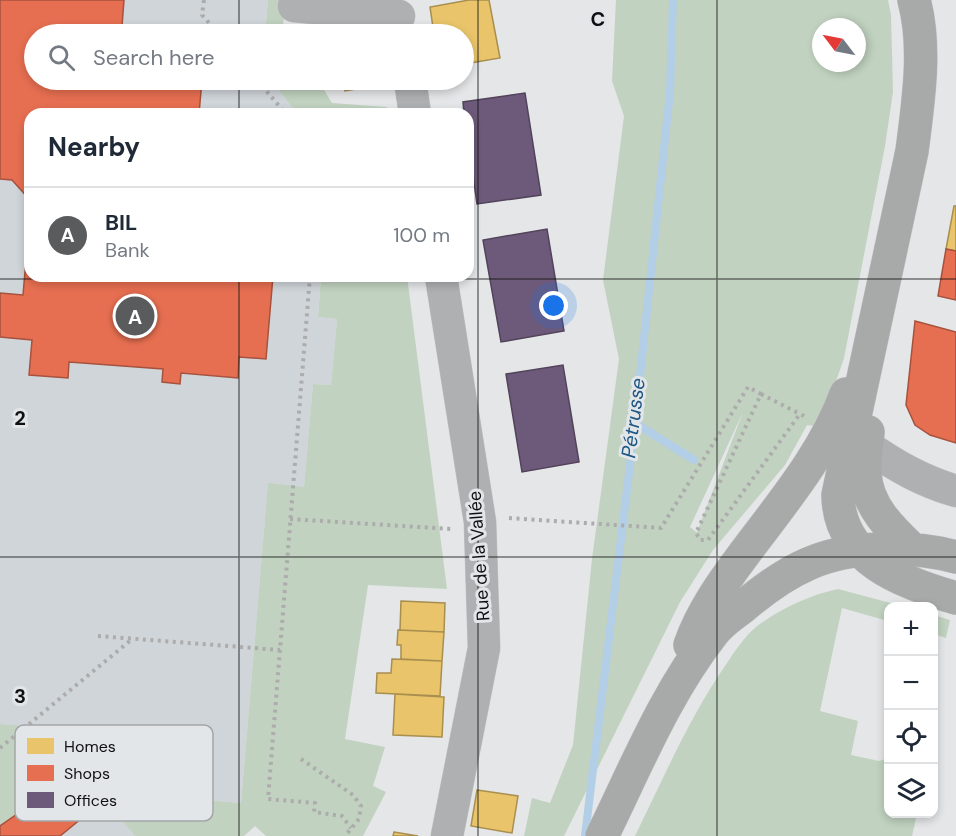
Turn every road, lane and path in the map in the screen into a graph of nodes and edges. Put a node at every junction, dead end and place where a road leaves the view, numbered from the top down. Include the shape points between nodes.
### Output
1 (204, 0) edge
2 (914, 0) edge
3 (294, 6) dead end
4 (400, 17) edge
5 (210, 24) edge
6 (266, 90) edge
7 (411, 90) edge
8 (281, 108) edge
9 (414, 108) edge
10 (309, 282) edge
11 (442, 282) edge
12 (884, 288) junction
13 (760, 394) junction
14 (800, 414) junction
15 (832, 427) junction
16 (867, 446) junction
17 (956, 491) edge
18 (498, 517) dead end
19 (290, 519) junction
20 (459, 529) dead end
21 (912, 549) junction
22 (861, 551) junction
23 (956, 557) edge
24 (956, 598) edge
25 (98, 636) dead end
26 (131, 639) junction
27 (280, 650) junction
28 (677, 683) junction
29 (28, 725) edge
30 (15, 736) edge
31 (0, 748) edge
32 (301, 759) dead end
33 (351, 828) junction
34 (345, 836) edge
35 (447, 836) edge
36 (602, 836) edge

1 - 5 path via 202,15
2 - 12 main road via 920,54 918,101 912,151
3 - 4 street
6 - 8 path
7 - 9 street
10 - 19 path
11 - 35 street, Rue de la Vallée via 480,522 484,648
12 - 15 main road
12 - 16 main road
12 - 22 main road via 838,495 838,512 846,532
13 - 14 path
13 - 14 path via 696,533 700,540 708,540
13 - 18 path via 748,387 661,528
14 - 15 path
15 - 28 main road via 805,472 717,590 695,632
16 - 17 street via 899,468
16 - 21 main road via 865,475 871,500 886,524
19 - 20 path
19 - 27 path
21 - 22 main road
21 - 23 main road
22 - 24 main road via 887,573
22 - 28 main road via 808,564 765,589 715,630
25 - 26 path
26 - 27 path
26 - 29 path
27 - 33 path via 268,799 315,803 314,812 342,816
28 - 36 main road
30 - 31 path
32 - 33 path via 353,795 361,806 359,819
33 - 34 path

